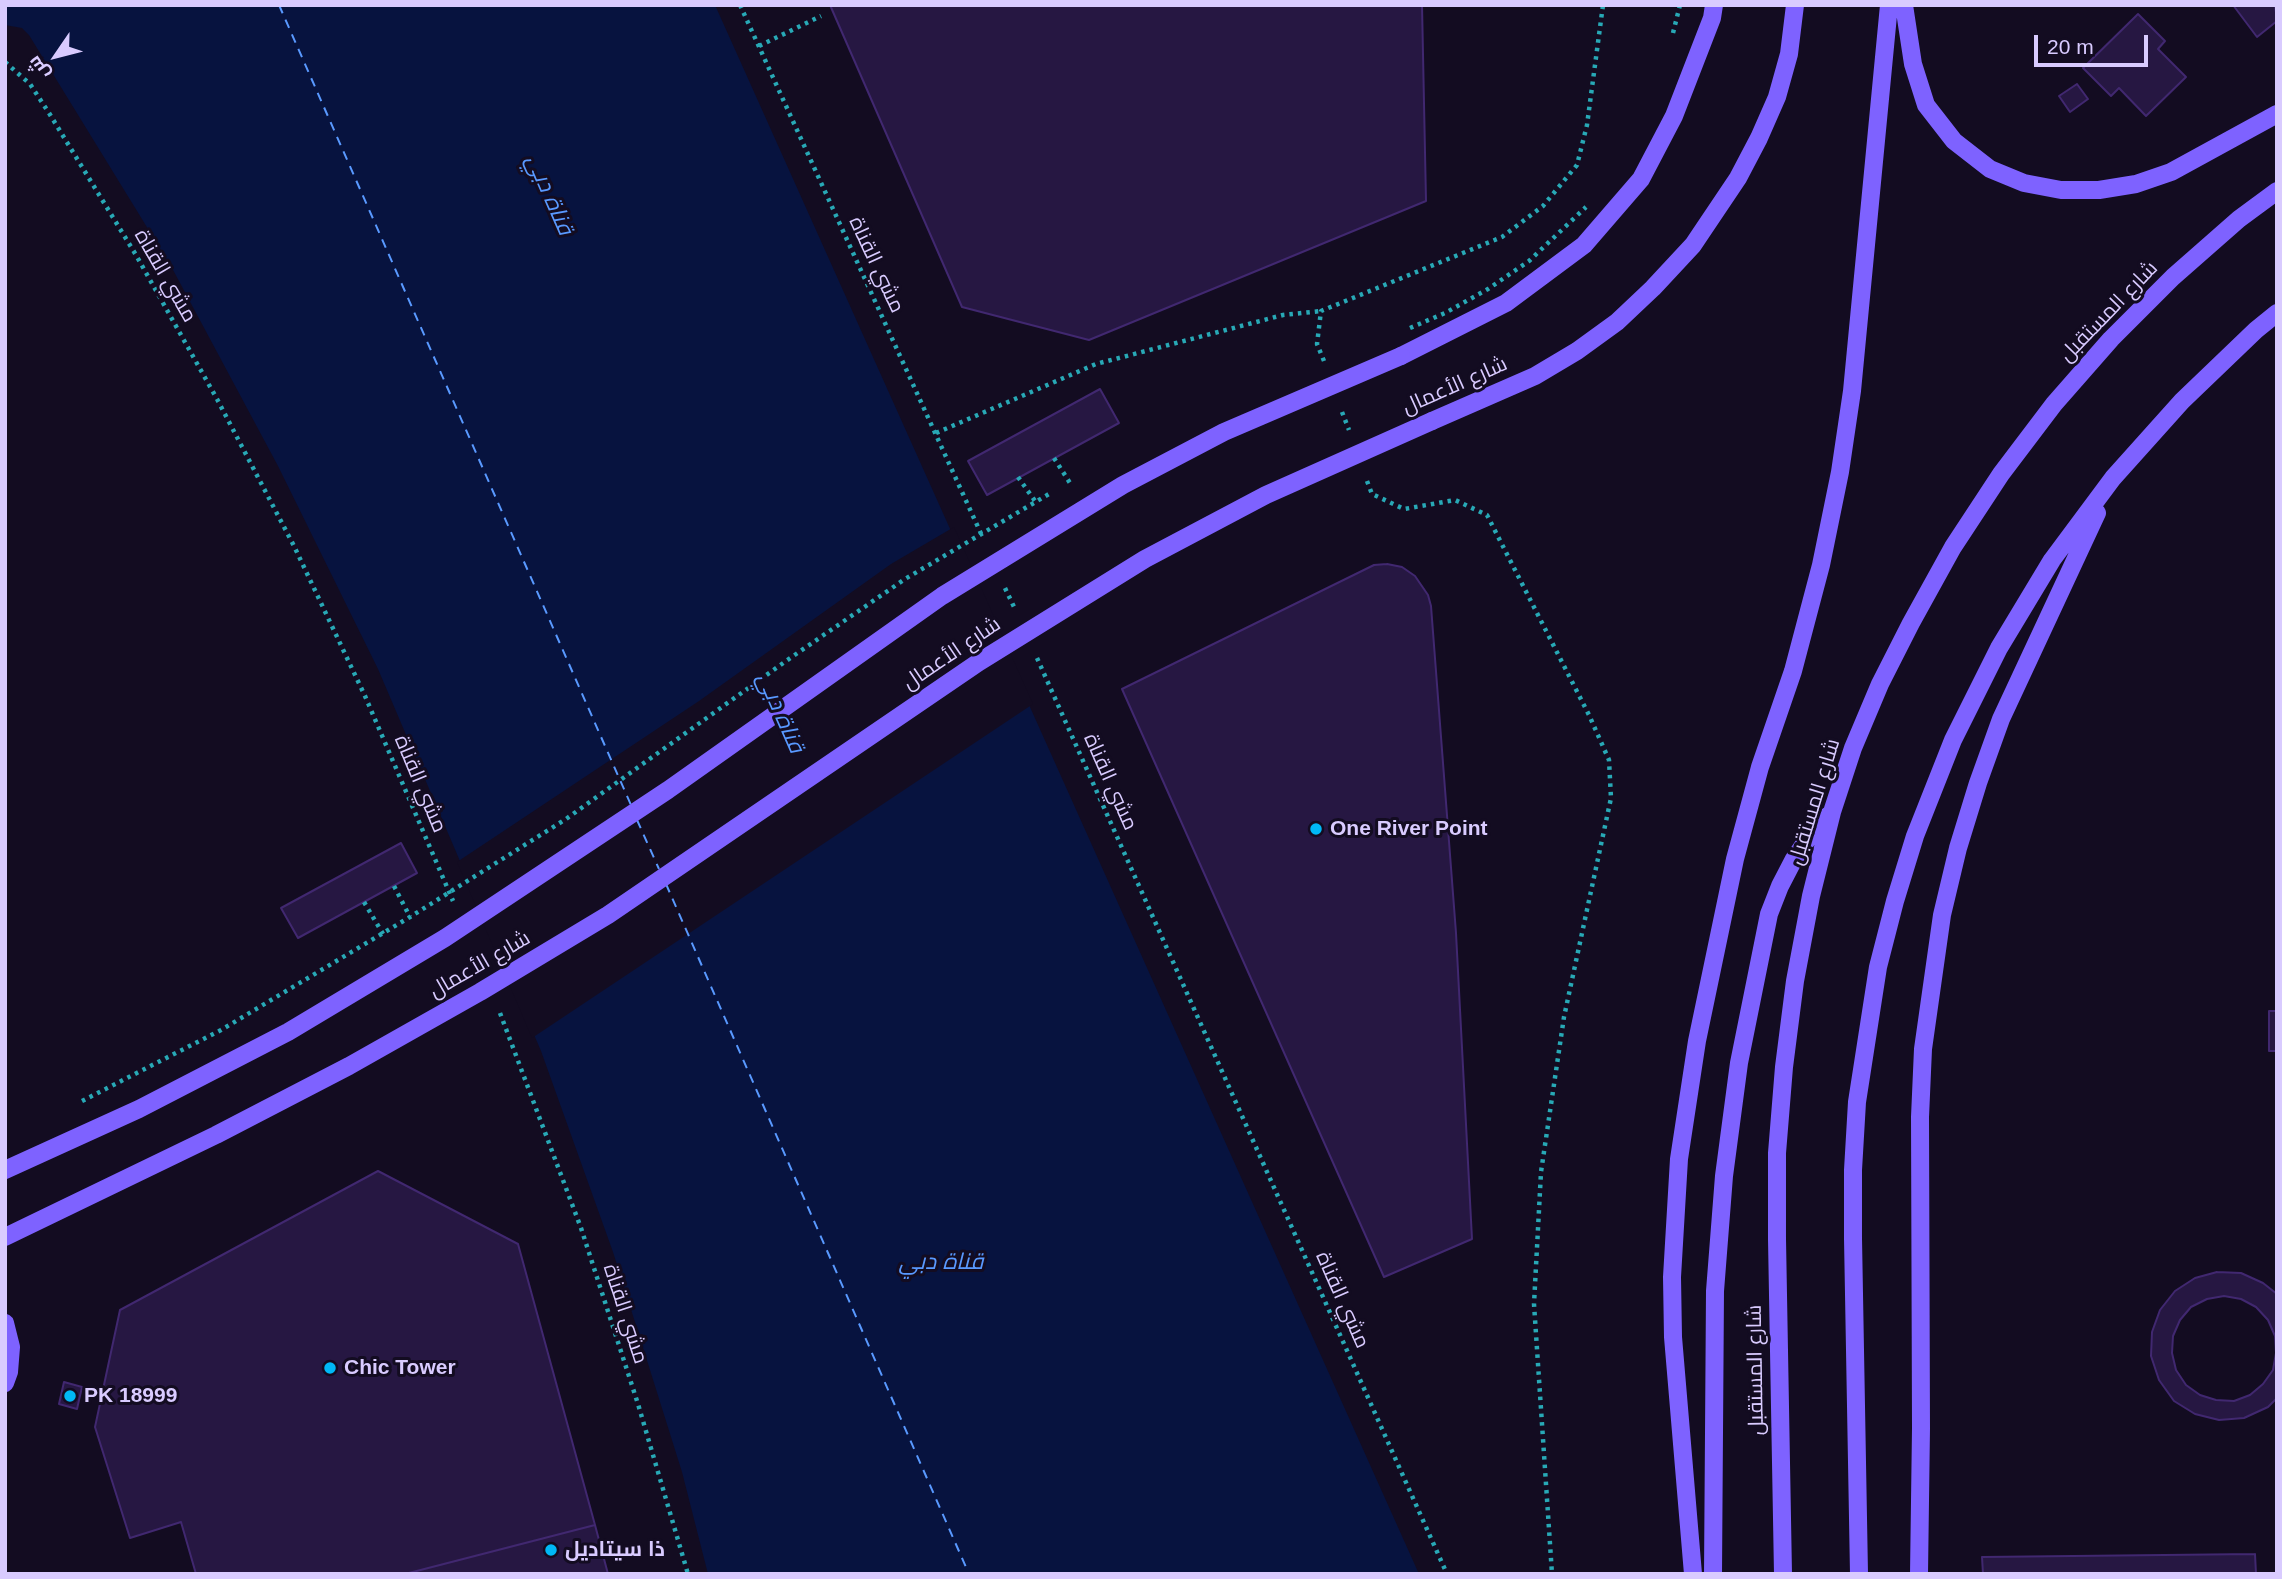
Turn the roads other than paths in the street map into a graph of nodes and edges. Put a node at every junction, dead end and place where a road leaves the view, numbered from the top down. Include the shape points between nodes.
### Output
1 (1714, 5) edge
2 (1795, 5) edge
3 (1889, 5) edge
4 (1904, 5) edge
5 (2277, 114) edge
6 (2277, 191) edge
7 (2277, 313) edge
8 (2113, 478) junction
9 (1832, 812) junction
10 (5, 1170) edge
11 (5, 1237) edge
12 (5, 1323) edge
13 (5, 1383) edge
14 (1693, 1574) edge
15 (1713, 1574) edge
16 (1783, 1574) edge
17 (1859, 1574) edge
18 (1919, 1574) edge

1 - 10 street, شارع الأعمال, bridge via 1674,116 1641,179 1584,245 1506,303 1401,356 1224,432 1123,485 942,597 668,790 445,938 288,1032 139,1109
2 - 11 street, شارع الأعمال, bridge via 1789,54 1773,107 1738,178 1693,245 1617,322 1577,351 1535,376 1266,495 1145,559 979,662 608,915 480,992 216,1135
3 - 14 street via 1840,472 1808,618 1735,859 1697,1041 1679,1159 1673,1337
4 - 5 street via 1913,64 1926,105 1954,141 1990,169 2024,183 2099,191 2136,184 2171,172
6 - 9 street, شارع المستقبل via 2173,277 2111,338 2001,474 1953,547 1880,684
7 - 8 street via 2182,401
8 - 17 street via 2052,560 1998,648 1953,740 1915,836 1878,967 1859,1088 1853,1170
8 - 18 street via 2001,719 1958,848 1942,915 1923,1049 1920,1117
9 - 15 street via 1805,842 1769,914 1739,1063 1715,1291
9 - 16 street, شارع المستقبل via 1795,981 1777,1153
12 - 13 street via 11,1347

